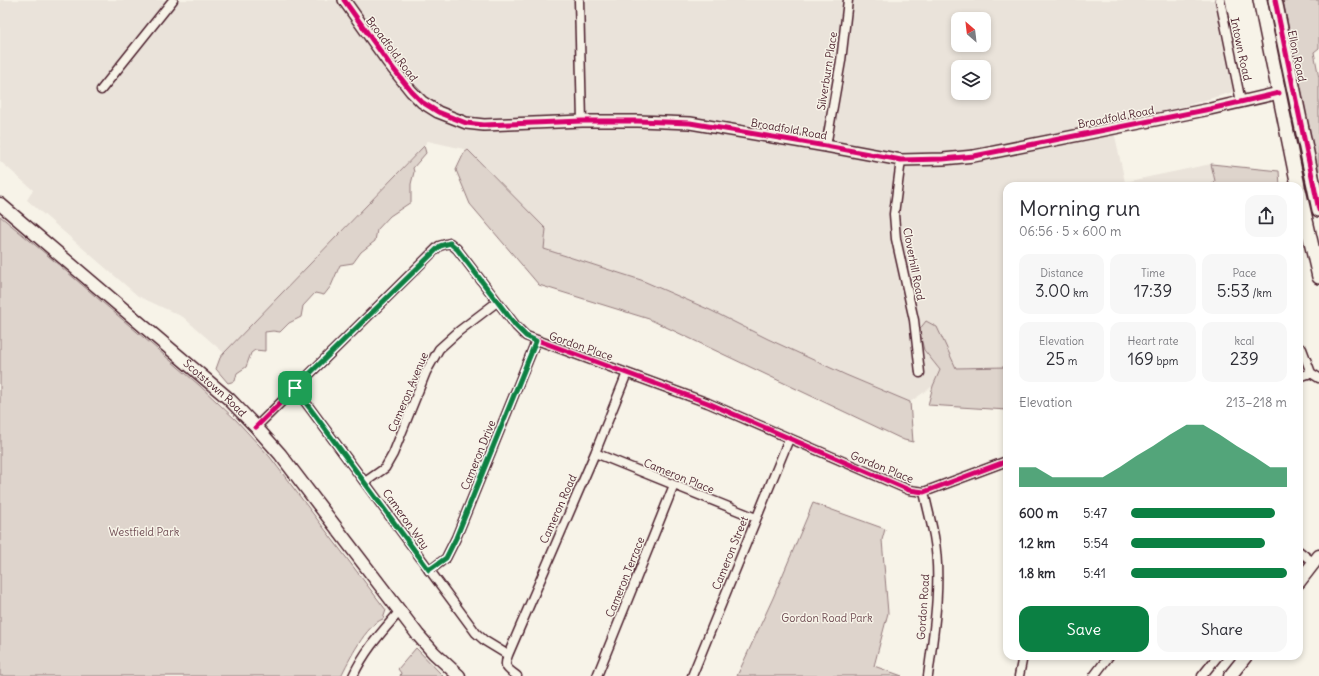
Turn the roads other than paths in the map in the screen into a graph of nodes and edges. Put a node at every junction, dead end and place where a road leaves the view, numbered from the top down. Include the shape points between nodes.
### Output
1 (174, 0) edge
2 (344, 0) edge
3 (579, 0) edge
4 (848, 0) edge
5 (1220, 0) edge
6 (1260, 0) edge
7 (1275, 0) edge
8 (101, 90) dead end
9 (1279, 93) junction
10 (1241, 102) junction
11 (582, 121) junction
12 (826, 146) junction
13 (901, 160) junction
14 (1297, 182) edge
15 (0, 204) edge
16 (1303, 207) edge
17 (1319, 210) edge
18 (1319, 277) edge
19 (497, 302) junction
20 (536, 341) junction
21 (1303, 352) edge
22 (627, 373) junction
23 (920, 373) dead end
24 (1311, 373) junction
25 (1303, 376) edge
26 (1319, 378) edge
27 (295, 388) junction
28 (256, 426) junction
29 (789, 439) junction
30 (594, 453) junction
31 (1003, 462) edge
32 (365, 482) junction
33 (674, 485) junction
34 (924, 492) junction
35 (756, 518) junction
36 (1303, 553) edge
37 (1316, 560) edge
38 (429, 570) junction
39 (1303, 577) edge
40 (399, 612) junction
41 (508, 655) junction
42 (1022, 660) edge
43 (1106, 660) edge
44 (1215, 660) edge
45 (1243, 660) edge
46 (353, 676) edge
47 (459, 676) edge
48 (517, 676) edge
49 (597, 676) edge
50 (692, 676) edge
51 (928, 676) edge
52 (1019, 676) edge
53 (1094, 676) edge
54 (1202, 676) edge
55 (1230, 676) edge

1 - 8 street
2 - 11 street, Broadfold Road via 400,79 422,102 444,115 466,123 484,125
3 - 11 street
4 - 12 street, Silverburn Place via 841,61
5 - 10 street, Intown Road
6 - 9 main road
7 - 17 main road, Ellon Road
9 - 10 street, Broadfold Road
9 - 14 main road
10 - 13 street, Broadfold Road via 961,158
11 - 12 street, Broadfold Road via 690,123
12 - 13 street, Broadfold Road
13 - 23 street, Cloverhill Road via 894,214 896,239 914,320
15 - 28 main road, Scotstown Road via 229,399
16 - 18 main road
19 - 20 street, Gordon Place via 526,336
19 - 27 street, Gordon Place via 457,249 450,243 440,246
19 - 32 street, Cameron Avenue via 439,349 426,372 393,454 385,468
20 - 22 street, Gordon Place
20 - 38 street, Cameron Drive via 456,538 446,558
21 - 24 street
22 - 29 street, Gordon Place via 708,403
22 - 30 street, Cameron Road
24 - 25 street
24 - 26 street
27 - 28 street, Gordon Place
27 - 32 street, Cameron Way
28 - 40 main road, Scotstown Road
29 - 34 street, Gordon Place via 909,490
29 - 35 street, Cameron Street
30 - 33 street, Cameron Place
30 - 41 street, Cameron Road
31 - 34 street
32 - 38 street, Cameron Way
33 - 35 street, Cameron Place
33 - 49 street, Cameron Terrace
34 - 51 street, Gordon Road via 934,537 938,581
35 - 50 street, Cameron Street
36 - 37 street
37 - 39 main road
38 - 41 street, Cameron Way via 476,633
40 - 46 street via 376,637
40 - 47 main road, Scotstown Road via 434,653
41 - 48 street via 506,667
42 - 52 street
43 - 53 street
44 - 54 street
45 - 55 main road

